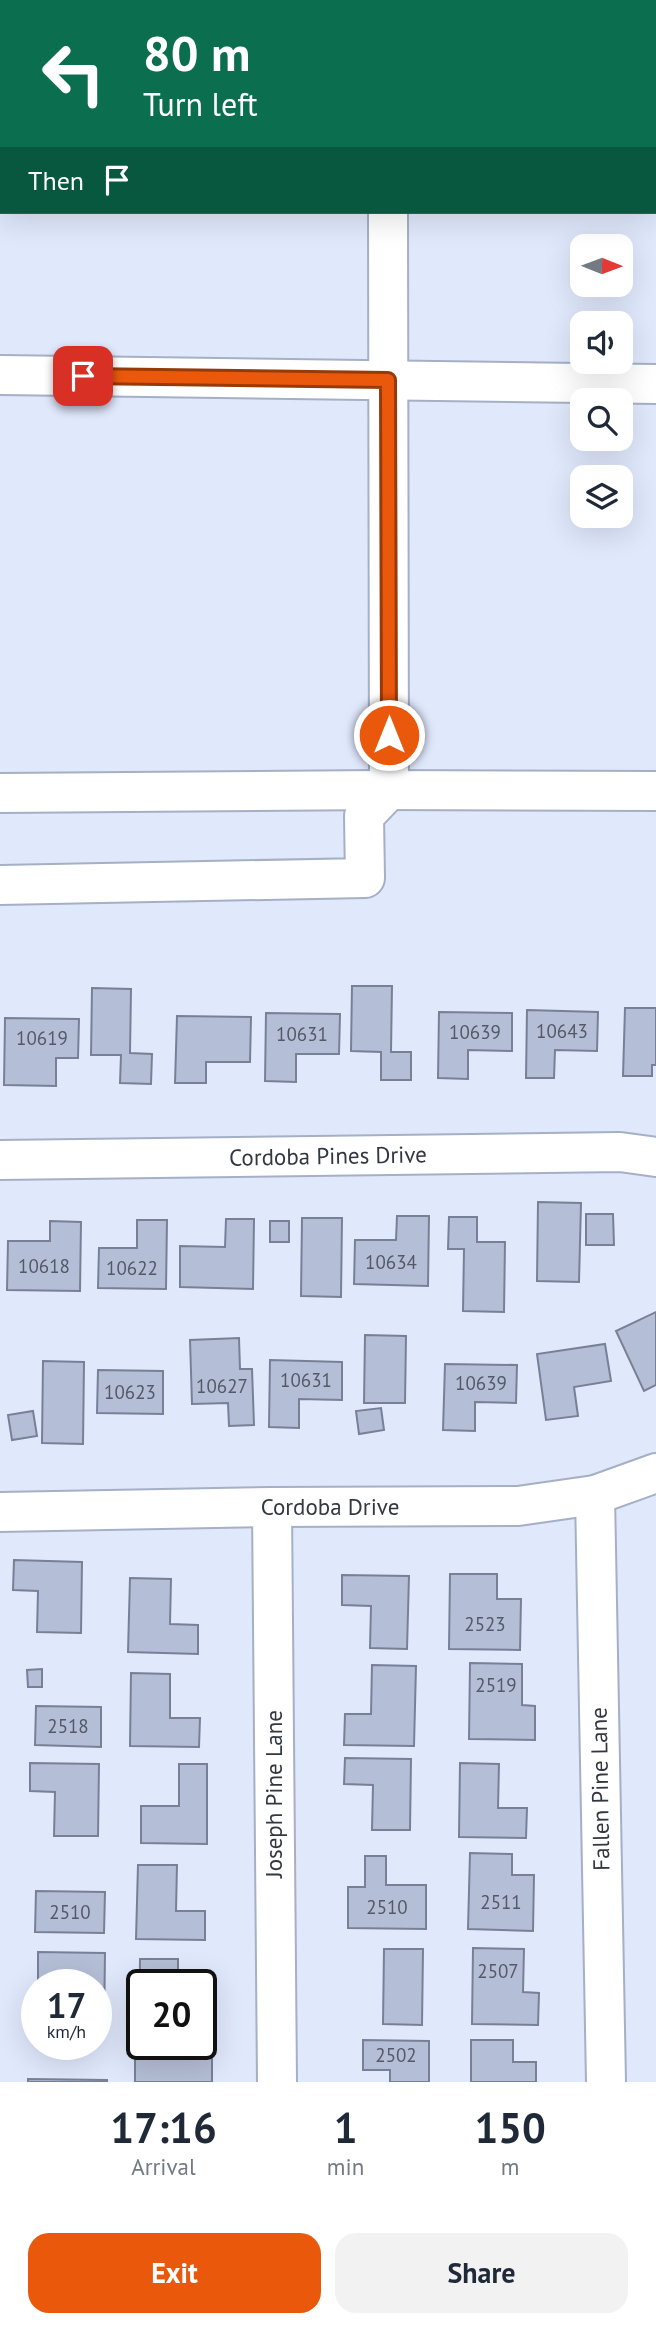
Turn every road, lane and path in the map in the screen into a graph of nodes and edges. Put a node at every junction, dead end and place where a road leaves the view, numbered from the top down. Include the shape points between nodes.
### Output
1 (388, 214) edge
2 (0, 375) edge
3 (388, 380) junction
4 (656, 384) edge
5 (389, 790) junction
6 (656, 791) edge
7 (0, 793) edge
8 (0, 885) edge
9 (656, 1157) edge
10 (0, 1160) edge
11 (656, 1473) edge
12 (595, 1495) junction
13 (272, 1507) junction
14 (0, 1512) edge
15 (277, 2082) edge
16 (606, 2082) edge

1 - 3 street
2 - 3 street
3 - 4 street
3 - 5 street
5 - 6 street
5 - 7 street
5 - 8 street via 364,816 365,878
9 - 10 street, Cordoba Pines Drive via 620,1152
11 - 12 street, Cordoba Drive
12 - 13 street, Cordoba Drive via 518,1506
12 - 16 street, Fallen Pine Lane
13 - 14 street, Cordoba Drive
13 - 15 street, Joseph Pine Lane

